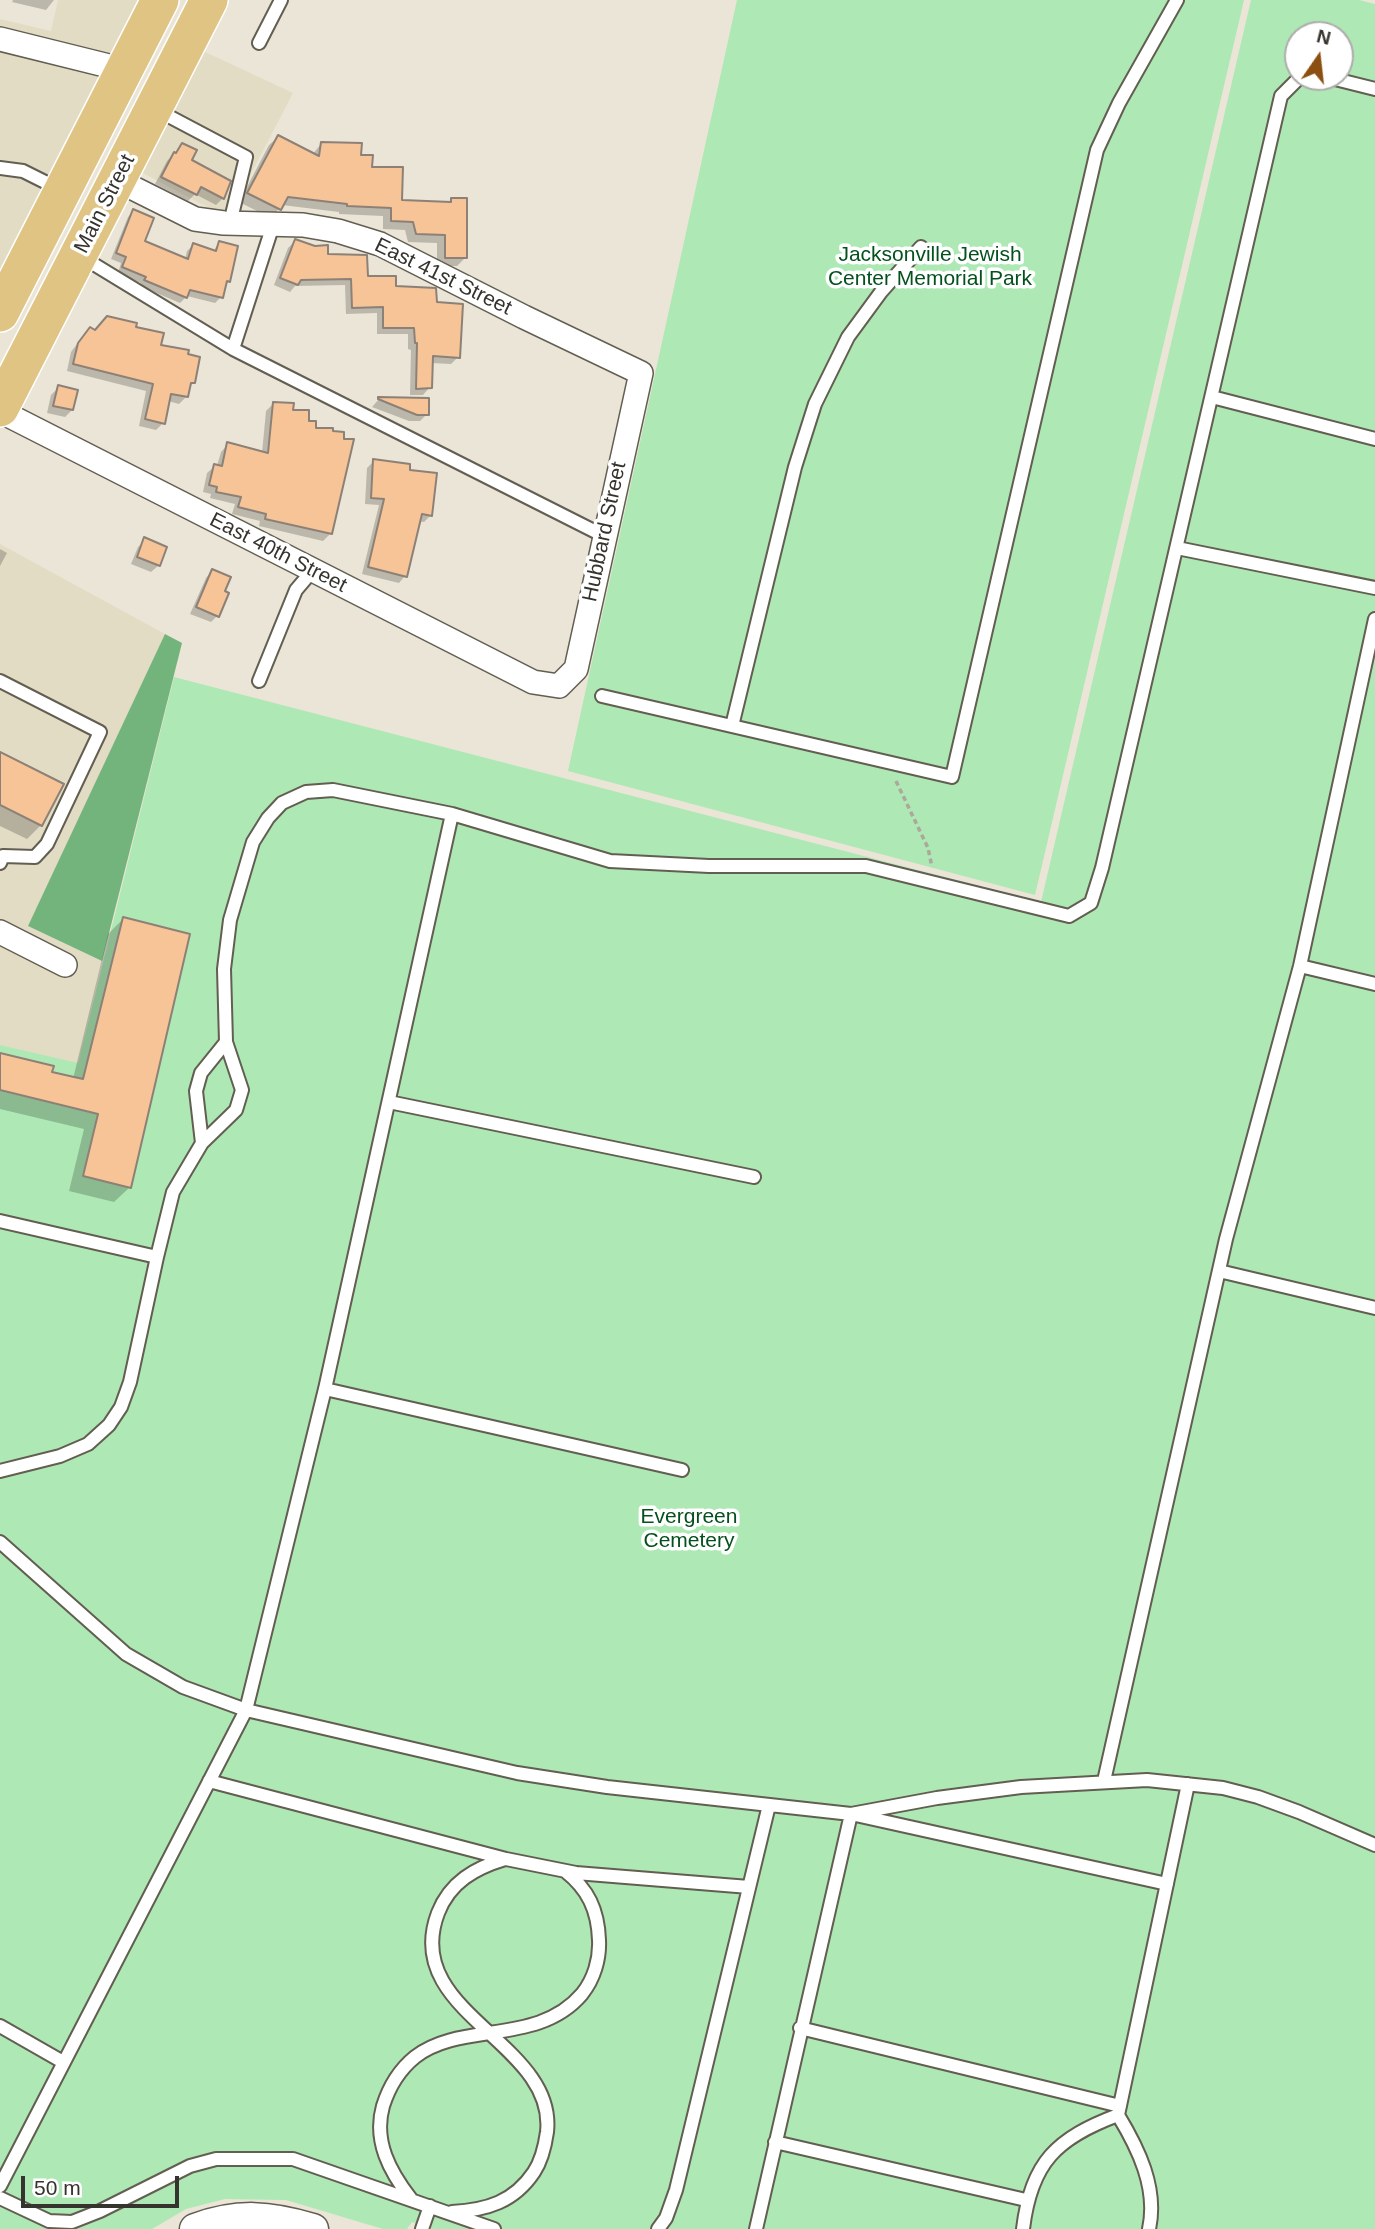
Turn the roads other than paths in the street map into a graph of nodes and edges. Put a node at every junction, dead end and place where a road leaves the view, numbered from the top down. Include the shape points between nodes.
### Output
1 (160, 0) edge
2 (209, 0) edge
3 (281, 0) edge
4 (1177, 0) edge
5 (0, 39) edge
6 (259, 43) dead end
7 (125, 70) junction
8 (1354, 84) edge
9 (1375, 89) edge
10 (1286, 91) edge
11 (154, 108) junction
12 (0, 168) edge
13 (117, 180) junction
14 (63, 191) junction
15 (230, 223) junction
16 (274, 225) junction
17 (921, 247) dead end
18 (78, 255) junction
19 (0, 313) edge
20 (233, 349) junction
21 (26, 356) junction
22 (641, 373) joint
23 (1212, 397) junction
24 (0, 410) edge
25 (1375, 439) edge
26 (604, 536) junction
27 (1177, 548) junction
28 (313, 570) junction
29 (1375, 589) edge
30 (1375, 619) edge
31 (0, 681) edge
32 (259, 681) dead end
33 (559, 686) joint
34 (602, 696) dead end
35 (732, 726) junction
36 (452, 814) junction
37 (0, 863) edge
38 (0, 932) edge
39 (65, 965) dead end
40 (1300, 967) junction
41 (1375, 984) edge
42 (226, 1042) junction
43 (389, 1102) junction
44 (202, 1143) junction
45 (754, 1177) dead end
46 (0, 1221) edge
47 (157, 1257) junction
48 (1219, 1271) junction
49 (1375, 1308) edge
50 (325, 1389) junction
51 (682, 1470) dead end
52 (0, 1471) edge
53 (0, 1542) edge
54 (246, 1710) junction
55 (209, 1781) junction
56 (1104, 1781) junction
57 (1188, 1784) junction
58 (769, 1805) junction
59 (851, 1814) junction
60 (1375, 1845) edge
61 (506, 1858) junction
62 (565, 1870) junction
63 (1167, 1884) junction
64 (749, 1887) junction
65 (0, 2026) edge
66 (800, 2028) junction
67 (489, 2034) junction
68 (63, 2062) junction
69 (1119, 2110) junction
70 (775, 2142) junction
71 (0, 2186) edge
72 (0, 2198) edge
73 (411, 2199) junction
74 (1026, 2200) junction
75 (430, 2206) junction
76 (449, 2213) junction
77 (1150, 2227) edge
78 (195, 2229) edge
79 (313, 2229) edge
80 (422, 2229) edge
81 (494, 2229) edge
82 (657, 2229) edge
83 (756, 2229) edge
84 (1023, 2229) edge
85 (1163, 2229) edge

1 - 7 main road, Main Street
2 - 11 main road, Main Street
3 - 6 lane
4 - 35 lane via 1097,150 952,776
5 - 7 street
7 - 14 main road, Main Street
7 - 21 main road via 128,104 62,244
8 - 9 lane
10 - 23 lane via 1281,96
11 - 13 main road, Main Street
11 - 15 lane via 246,157
12 - 14 lane via 23,171
13 - 15 street, East 41st Street via 195,219
13 - 18 main road, Main Street
14 - 19 main road, Main Street
15 - 16 street, East 41st Street
16 - 20 lane
16 - 22 street, East 41st Street via 338,230 380,244
17 - 35 lane via 848,337 815,404 795,467
18 - 20 lane
18 - 21 main road, Main Street
20 - 26 lane
21 - 24 main road, Main Street
22 - 26 street, Hubbard Street
23 - 25 lane
23 - 27 lane
24 - 28 street, East 40th Street
26 - 33 street, Hubbard Street via 576,669
27 - 29 lane
27 - 36 lane via 1102,868 1091,903 1069,916 866,866 610,861
28 - 32 lane via 296,590
28 - 33 street, East 40th Street via 533,682
30 - 40 lane
31 - 37 lane via 100,732 47,844 35,857 2,856
34 - 35 lane
36 - 42 lane via 333,790 306,792 282,803 253,842 230,920 224,969
36 - 43 lane
38 - 39 street
40 - 41 lane
40 - 48 lane
42 - 44 lane via 201,1073 196,1091
42 - 44 lane via 243,1090 236,1110
43 - 45 lane
43 - 50 lane
44 - 47 lane via 173,1192
46 - 47 lane
47 - 52 lane via 130,1382 109,1425 88,1444 60,1456
48 - 49 lane
48 - 56 lane
50 - 51 lane
50 - 54 lane
53 - 54 lane via 126,1654 183,1687
54 - 55 lane
54 - 58 lane via 517,1773
55 - 61 lane
55 - 68 lane
56 - 57 lane
56 - 59 lane via 1009,1788
57 - 60 lane via 1258,1797
57 - 63 lane
58 - 59 lane
58 - 64 lane
59 - 63 lane
59 - 66 lane
61 - 62 lane
61 - 67 lane via 481,1866 453,1888 442,1903 433,1934 432,1954 446,1985
62 - 64 lane
62 - 67 lane via 585,1889 598,1925 596,1968 587,1988 555,2017
63 - 69 lane
64 - 82 lane via 676,2190
65 - 68 lane
66 - 69 lane
66 - 70 lane
67 - 73 lane via 432,2047 400,2072 388,2091 381,2113 384,2156
67 - 76 lane via 539,2088 546,2109 546,2143 539,2164 512,2197 492,2207
68 - 71 lane
69 - 74 lane via 1067,2139 1044,2162
69 - 77 lane via 1148,2182
70 - 74 lane
70 - 83 lane
72 - 73 lane via 49,2221 72,2222 190,2166 216,2159 293,2159
73 - 75 lane
74 - 84 lane
75 - 76 lane
75 - 80 lane
76 - 81 lane
77 - 85 lane
78 - 79 street via 250,2216

